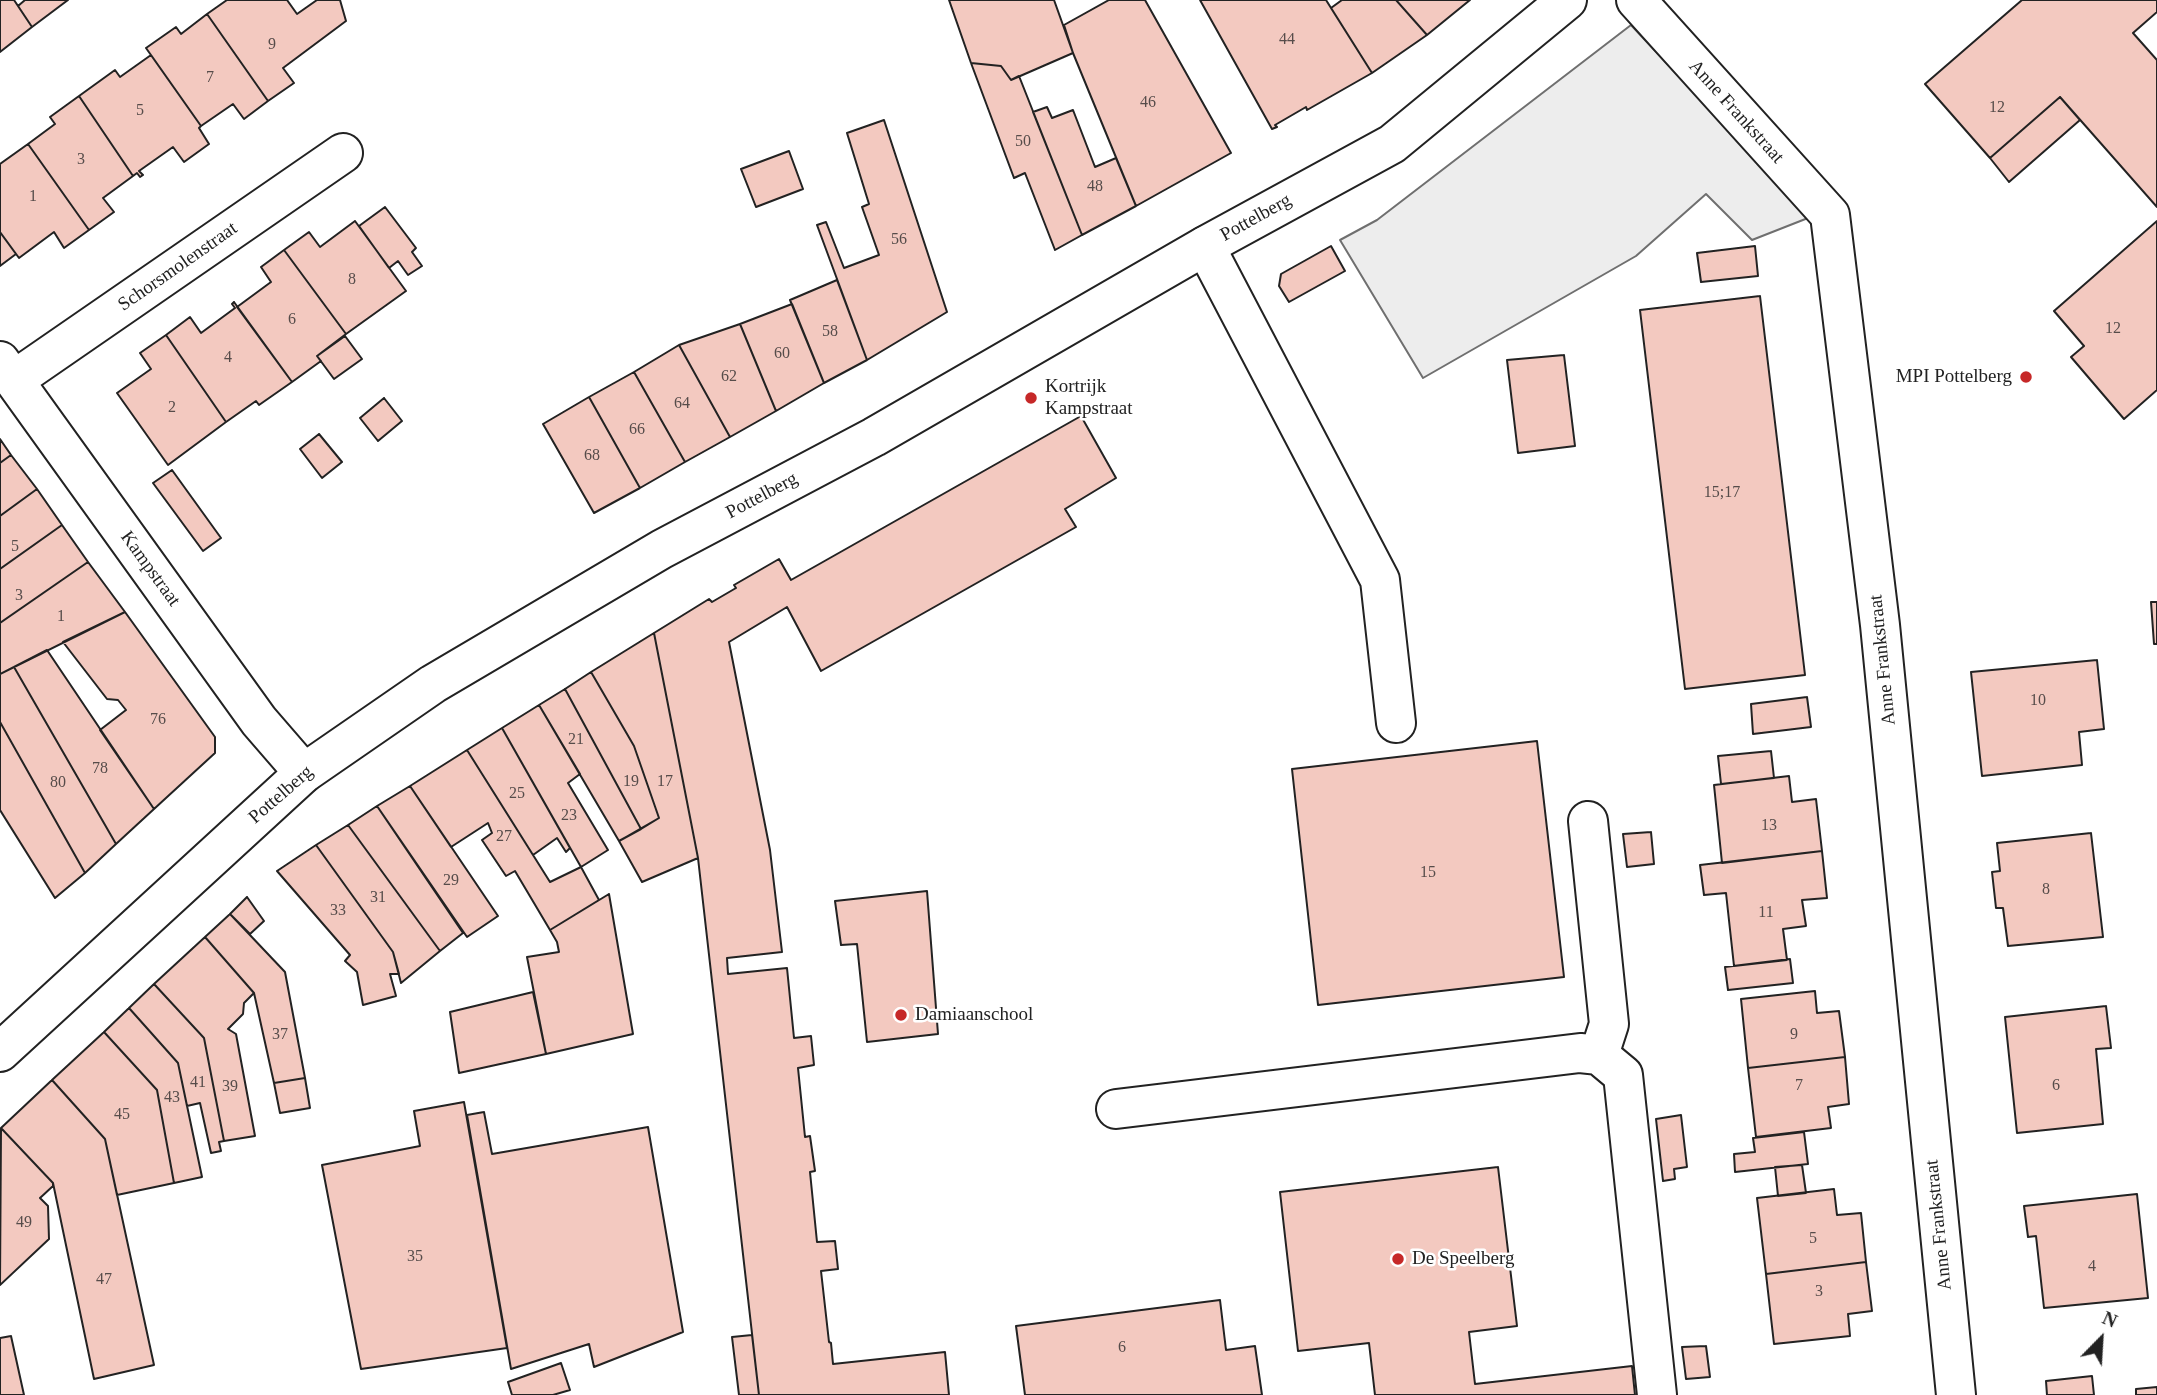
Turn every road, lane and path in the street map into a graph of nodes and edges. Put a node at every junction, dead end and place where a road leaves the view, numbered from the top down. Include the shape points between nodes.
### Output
1 (1567, 0) edge
2 (1636, 0) edge
3 (343, 153) dead end
4 (1205, 246) junction
5 (7, 371) edge
6 (1396, 723) dead end
7 (304, 773) junction
8 (1588, 821) dead end
9 (0, 1052) edge
10 (1599, 1055) junction
11 (1116, 1109) dead end
12 (1657, 1395) edge
13 (1956, 1395) edge

1 - 4 street, Pottelberg via 1392,144
2 - 13 street, Anne Frankstraat via 1830,215 1880,625
3 - 5 street, Schorsmolenstraat
4 - 6 street via 1380,580
4 - 7 street, Pottelberg via 874,437 662,549 433,684
5 - 7 street, Kampstraat via 259,721
7 - 9 street, Pottelberg
8 - 10 street via 1609,1024
10 - 11 street via 1580,1053
10 - 12 street via 1623,1075

